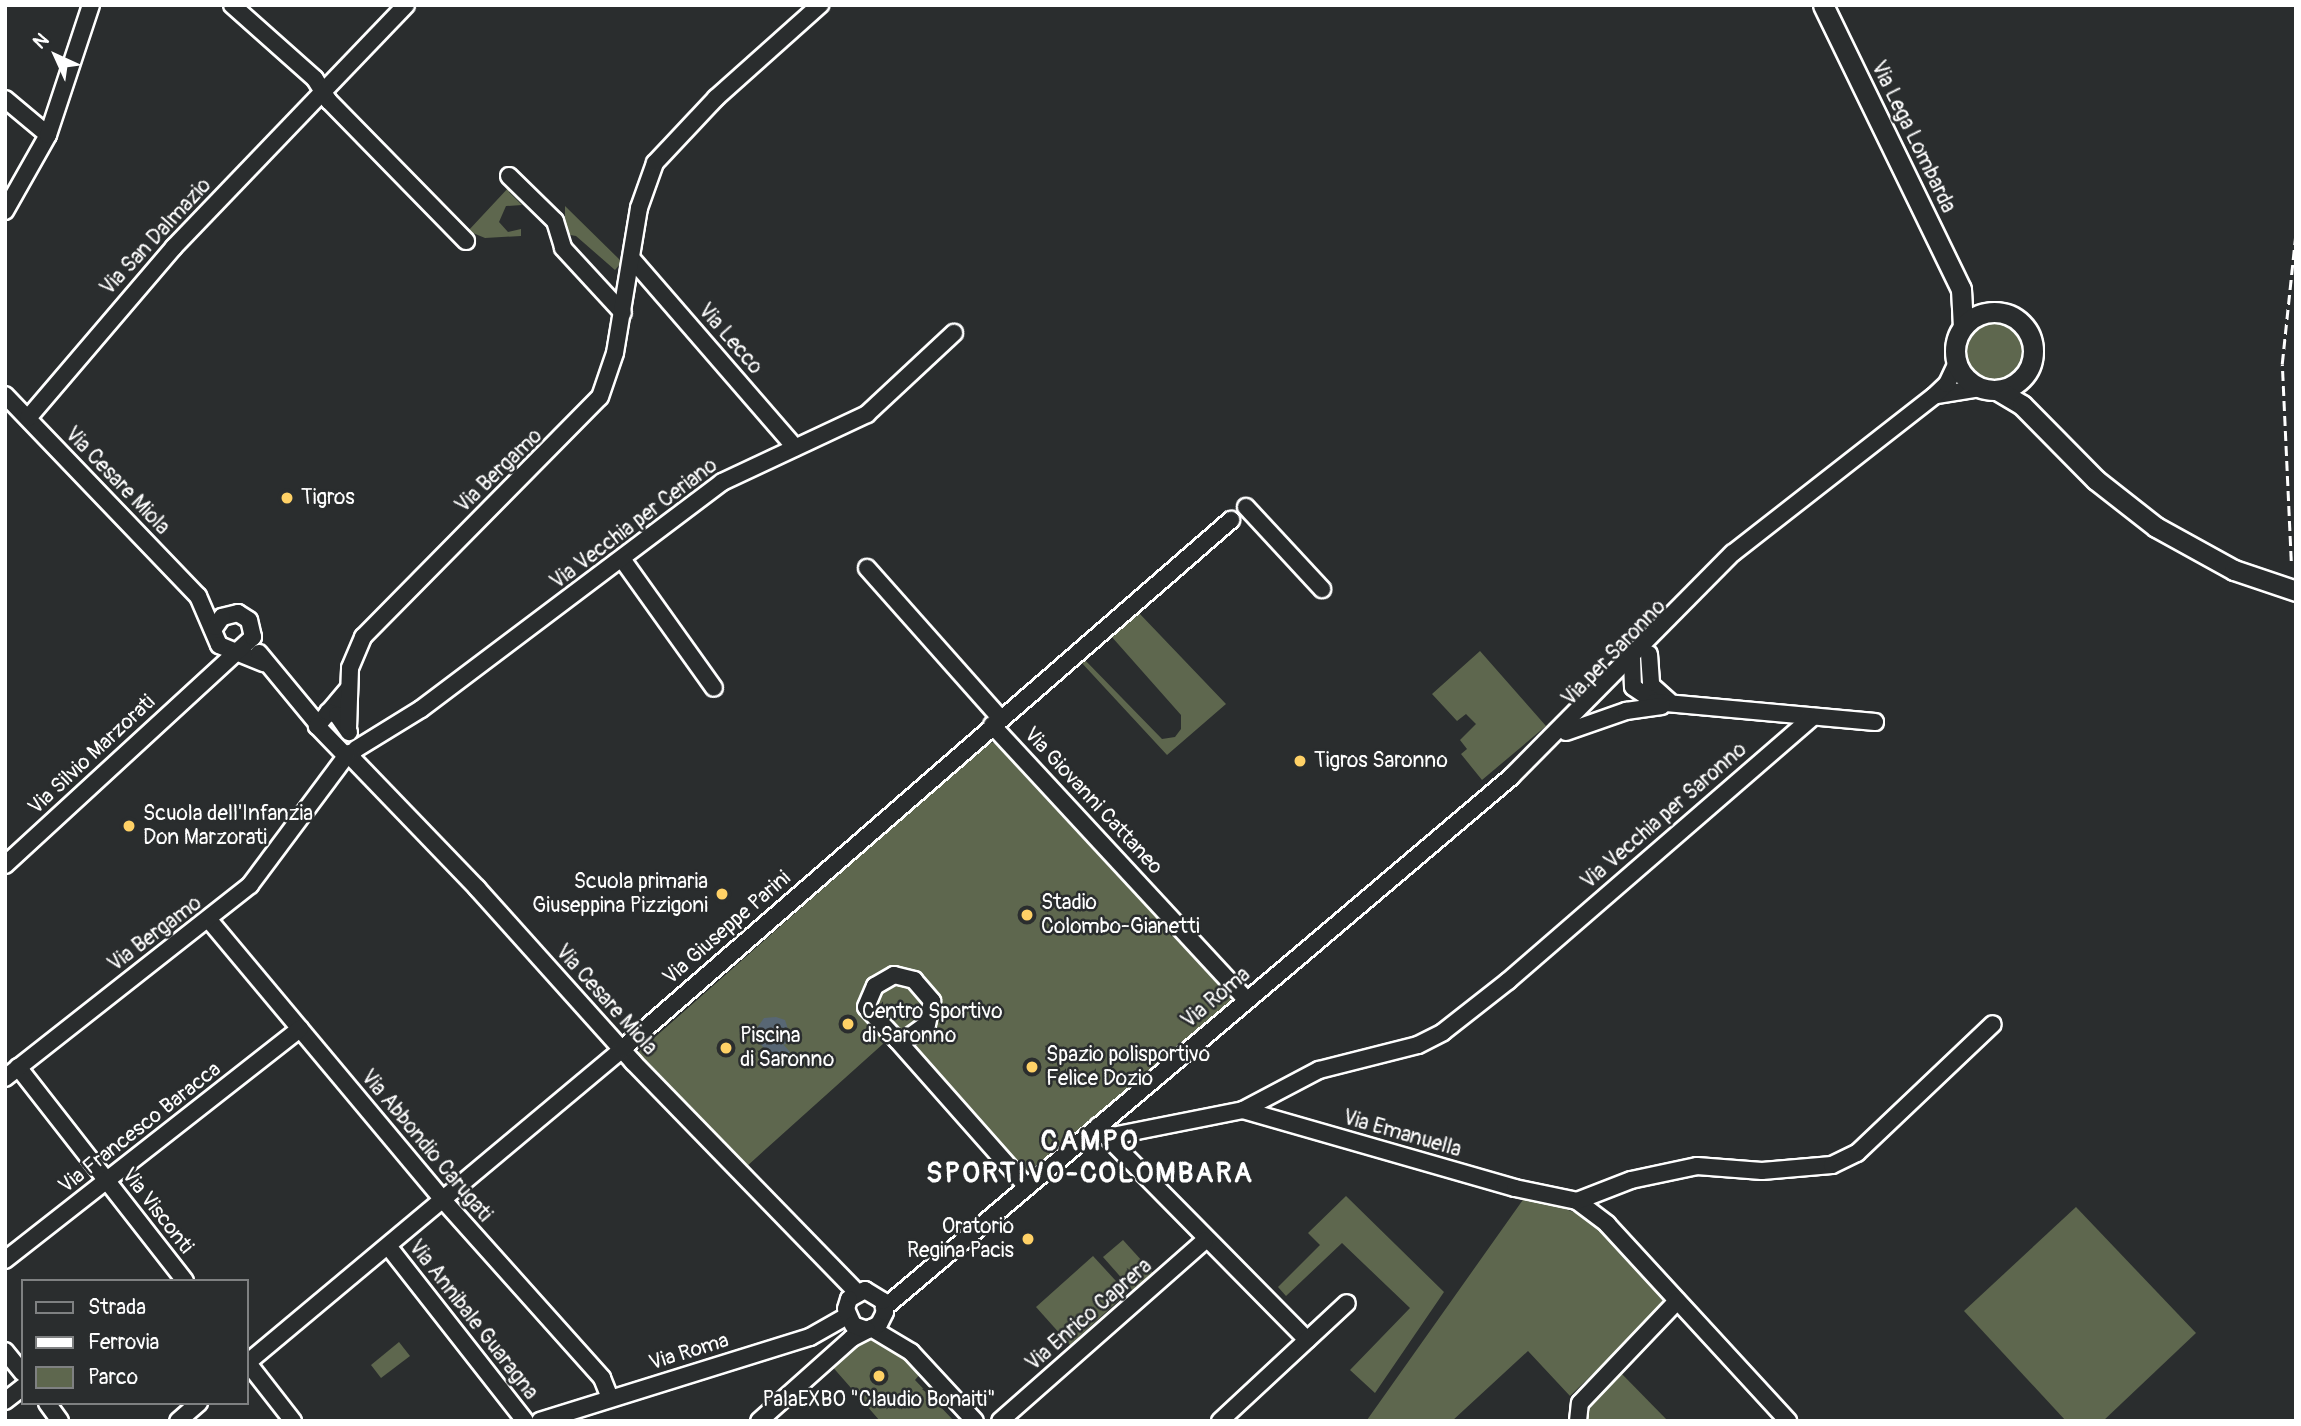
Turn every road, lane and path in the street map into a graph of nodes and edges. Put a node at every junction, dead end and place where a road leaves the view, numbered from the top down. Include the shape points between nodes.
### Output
1 (91, 5) edge
2 (232, 5) edge
3 (406, 5) edge
4 (820, 5) edge
5 (1823, 5) edge
6 (324, 92) junction
7 (5, 99) edge
8 (48, 135) junction
9 (509, 176) dead end
10 (5, 211) edge
11 (467, 241) dead end
12 (632, 259) junction
13 (1961, 289) junction
14 (1997, 312) junction
15 (623, 313) junction
16 (1963, 327) junction
17 (954, 333) dead end
18 (1957, 363) junction
19 (2030, 366) junction
20 (1989, 389) junction
21 (5, 395) edge
22 (1934, 396) junction
23 (28, 418) junction
24 (2044, 426) junction
25 (795, 447) junction
26 (1246, 507) dead end
27 (1231, 520) dead end
28 (622, 559) junction
29 (1725, 561) junction
30 (867, 568) dead end
31 (1322, 589) dead end
32 (2296, 591) edge
33 (198, 596) junction
34 (233, 613) junction
35 (215, 628) junction
36 (253, 637) junction
37 (219, 645) junction
38 (237, 652) junction
39 (1649, 654) junction
40 (263, 663) junction
41 (1631, 667) junction
42 (208, 675) junction
43 (349, 688) junction
44 (714, 688) dead end
45 (1679, 704) junction
46 (323, 716) junction
47 (1813, 716) junction
48 (996, 722) junction
49 (1875, 722) dead end
50 (1566, 733) junction
51 (349, 747) junction
52 (1523, 765) junction
53 (1486, 796) joint
54 (5, 866) edge
55 (209, 920) junction
56 (1247, 1000) junction
57 (1993, 1024) dead end
58 (300, 1029) junction
59 (897, 1040) junction
60 (622, 1049) junction
61 (11, 1073) edge
62 (1243, 1110) junction
63 (1102, 1131) junction
64 (106, 1181) junction
65 (1027, 1187) junction
66 (443, 1200) junction
67 (1577, 1201) junction
68 (1205, 1240) junction
69 (388, 1245) junction
70 (5, 1260) edge
71 (184, 1279) edge
72 (853, 1296) junction
73 (1677, 1301) junction
74 (1347, 1303) dead end
75 (882, 1306) junction
76 (847, 1316) junction
77 (869, 1329) junction
78 (1307, 1340) junction
79 (5, 1351) edge
80 (911, 1352) junction
81 (248, 1362) edge
82 (248, 1364) edge
83 (21, 1371) edge
84 (21, 1389) edge
85 (610, 1398) junction
86 (5, 1401) edge
87 (48, 1405) edge
88 (197, 1405) edge
89 (60, 1421) edge
90 (178, 1421) edge
91 (293, 1421) edge
92 (525, 1421) edge
93 (540, 1421) edge
94 (759, 1421) edge
95 (975, 1421) edge
96 (1000, 1421) edge
97 (1220, 1421) edge
98 (1578, 1421) edge
99 (1788, 1421) edge

1 - 8 street
2 - 6 street
3 - 6 street, Via San Dalmazio
4 - 12 street, Via Bergamo via 662,154 647,181
5 - 13 main road, Via Lega Lombarda
6 - 11 street
6 - 23 street, Via San Dalmazio via 148,275
7 - 8 street
8 - 10 street
9 - 15 street via 555,221 563,248
12 - 15 street, Via Bergamo
12 - 25 street, Via Lecco
13 - 14 main road, Via Lega Lombarda via 1984,309
13 - 16 main road, Via Lega Lombarda
14 - 16 main road via 1979,315
14 - 19 main road via 2016,318 2030,335
15 - 43 street, Via Bergamo via 612,367 594,406 370,630 354,656
16 - 18 main road via 1955,348
17 - 25 street, Via Vecchia per Ceriano via 867,414
18 - 20 main road via 1966,378
18 - 22 street, Via per Saronno via 1947,384
19 - 20 main road via 2014,385
19 - 24 main road via 2030,387
20 - 22 street, Via per Saronno
20 - 24 main road via 2010,395
21 - 23 street, Via Cesare Miola
22 - 29 street, Via per Saronno
23 - 33 street, Via Cesare Miola
24 - 32 main road via 2096,480 2156,527 2217,562
25 - 28 street, Via Vecchia per Ceriano via 722,482
26 - 31 street
27 - 48 street, Via Giuseppe Parini
28 - 44 street
28 - 51 street, Via Vecchia per Ceriano via 377,737
29 - 39 street, Via per Saronno
29 - 41 street, Via per Saronno via 1679,604
30 - 48 street, Via Giovanni Cattaneo
33 - 34 street, Via Cesare Miola
33 - 35 street, Via Cesare Miola
34 - 35 street via 222,617
34 - 36 street, Via Cesare Miola via 249,620
35 - 37 street, Via Cesare Miola
36 - 38 street
36 - 40 street, Via Cesare Miola
37 - 38 street, Via Cesare Miola
37 - 42 street, Via Silvio Marzorati
38 - 40 street, Via Cesare Miola
38 - 42 street, Via Silvio Marzorati
39 - 41 street, Via per Saronno
39 - 45 street via 1651,685 1663,699
40 - 46 street, Via Cesare Miola via 294,696
41 - 45 street via 1638,694 1655,702
41 - 50 street, Via per Saronno
41 - 52 street, Via per Saronno
42 - 54 street, Via Silvio Marzorati
43 - 46 street
43 - 51 street, Via Bergamo
45 - 47 street
45 - 50 street via 1626,711
46 - 51 street
46 - 51 street via 321,735
47 - 49 street
47 - 62 street, Via Vecchia per Saronno via 1443,1032 1418,1045 1319,1070
48 - 56 street, Via Giovanni Cattaneo
48 - 60 street, Via Giuseppe Parini
50 - 52 street, Via per Saronno
51 - 55 street, Via Bergamo via 250,885
51 - 60 street, Via Cesare Miola
52 - 53 street, Via per Saronno
53 - 56 street, Via Roma
55 - 58 street, Via Abbondio Carugati
55 - 61 street, Via Bergamo
56 - 63 street, Via Roma
57 - 67 street via 1857,1153 1812,1168 1762,1171 1697,1166 1631,1180
58 - 64 street, Via Francesco Baracca
58 - 66 street, Via Abbondio Carugati
59 - 59 street via 918,1034 927,1024 932,1001 914,980 894,975 875,986 866,1007
59 - 65 street
60 - 66 street, Via Giuseppe Parini
60 - 72 street, Via Cesare Miola via 676,1114
61 - 64 street, Via Visconti
62 - 63 street
62 - 67 street, Via Emanuella
63 - 65 street, Via Roma
63 - 68 street
64 - 70 street, Via Francesco Baracca
64 - 71 street, Via Visconti
65 - 75 street, Via Roma
66 - 69 street, Via Giuseppe Parini
66 - 85 street, Via Abbondio Carugati via 602,1378
67 - 73 street via 1607,1224
68 - 78 street
68 - 96 street, Via Enrico Caprera
69 - 81 street, Via Giuseppe Parini
69 - 92 street, Via Annibale Guaragna
72 - 75 street
72 - 76 street
73 - 98 street via 1580,1403
73 - 99 street
74 - 78 street
75 - 77 street
75 - 80 street
76 - 77 street via 853,1325
76 - 85 street, Via Roma via 810,1337
77 - 80 street
77 - 94 street
78 - 97 street
79 - 83 street
80 - 95 street
82 - 91 street
84 - 86 street
85 - 93 street, Via Roma
87 - 89 street
88 - 90 street

